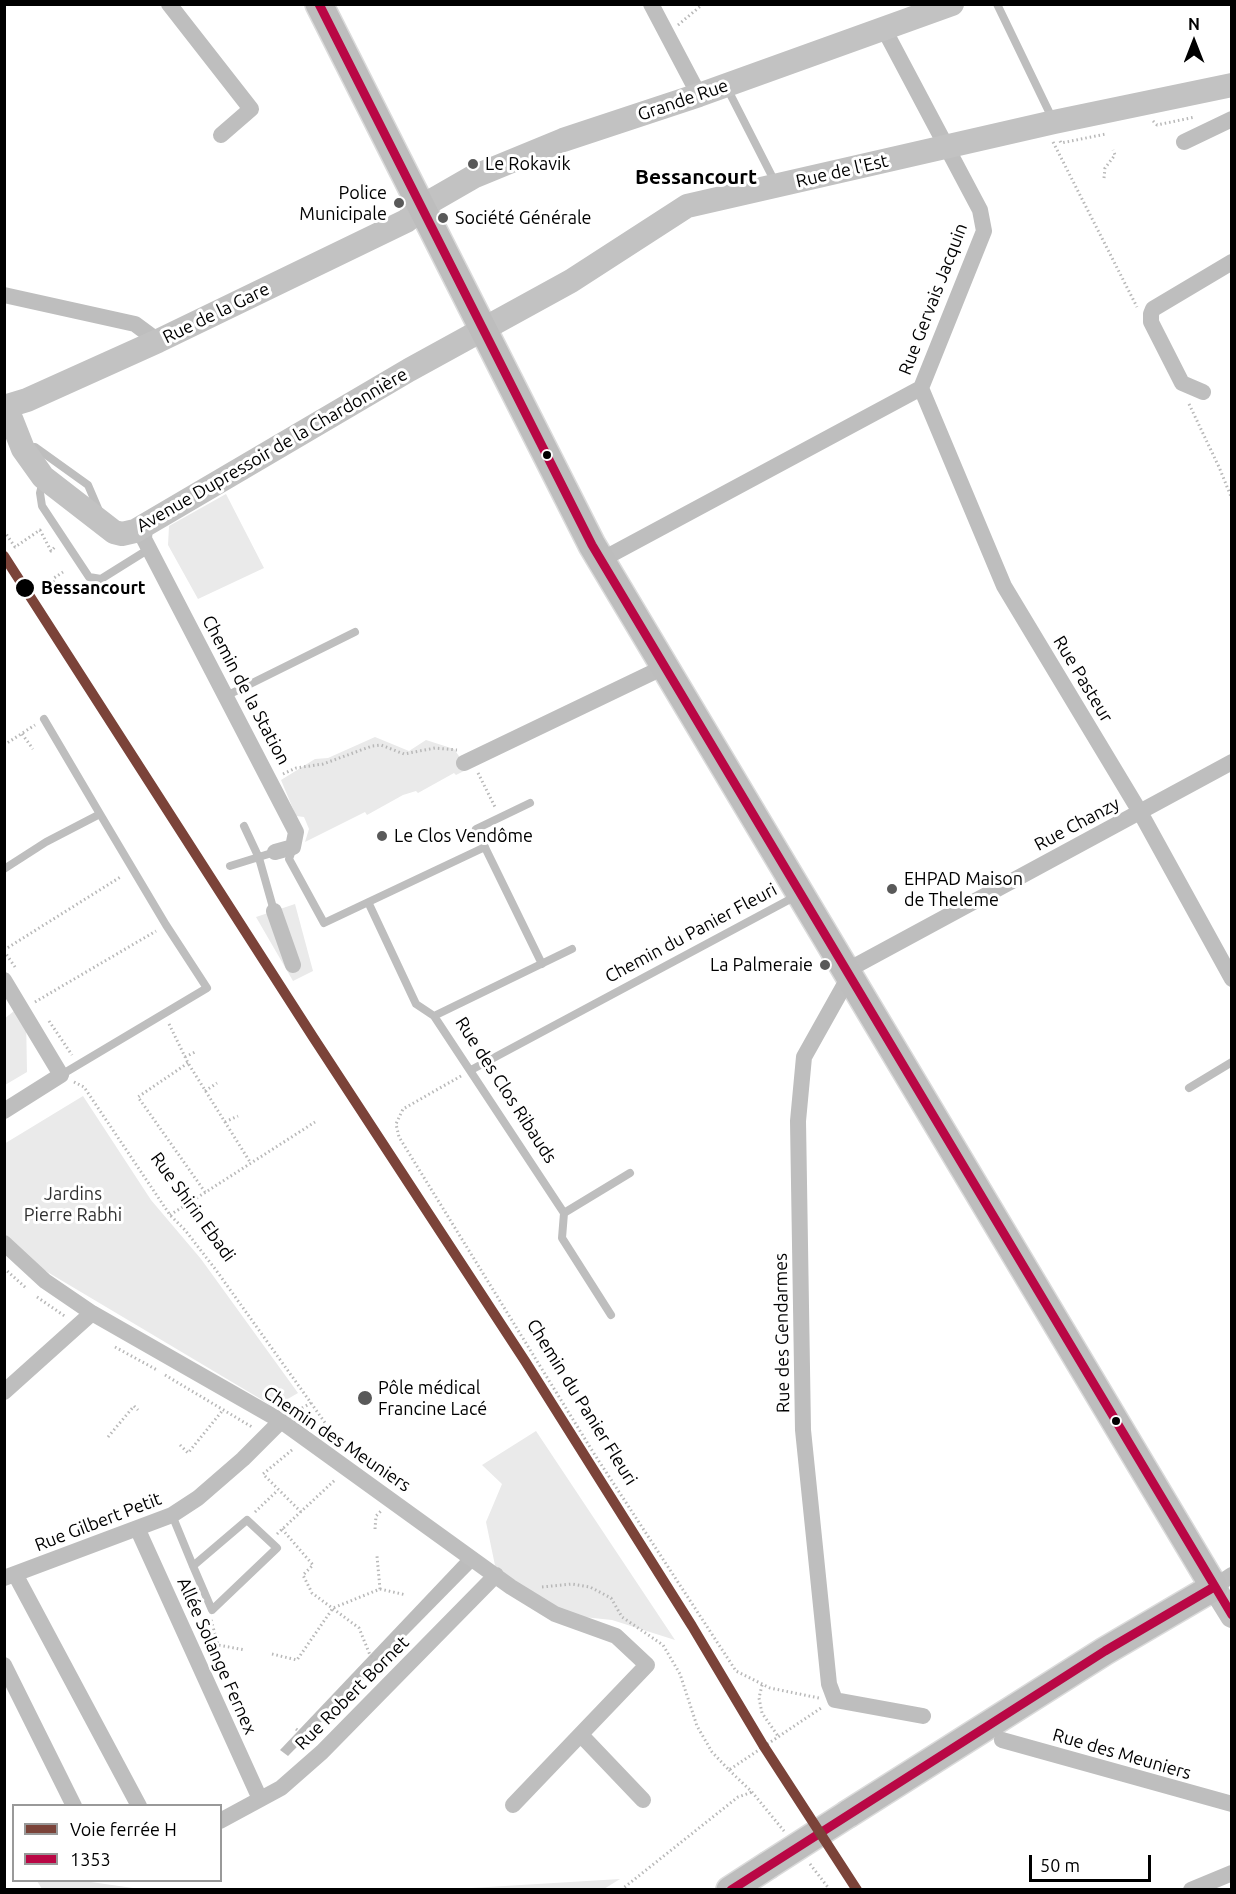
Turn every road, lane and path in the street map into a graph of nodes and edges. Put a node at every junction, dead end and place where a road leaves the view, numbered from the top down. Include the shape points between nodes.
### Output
1 (169, 4) edge
2 (651, 4) edge
3 (703, 4) edge
4 (952, 4) edge
5 (997, 4) edge
6 (321, 5) edge
7 (884, 29) junction
8 (667, 34) junction
9 (1232, 85) edge
10 (726, 86) junction
11 (699, 95) junction
12 (1232, 119) edge
13 (1049, 123) junction
14 (220, 135) dead end
15 (1184, 142) dead end
16 (1113, 150) dead end
17 (949, 152) junction
18 (1104, 178) dead end
19 (777, 186) junction
20 (423, 210) junction
21 (1232, 262) edge
22 (4, 295) edge
23 (1151, 314) junction
24 (482, 328) junction
25 (158, 341) junction
26 (1182, 383) junction
27 (921, 388) junction
28 (1203, 392) dead end
29 (5, 406) edge
30 (23, 449) junction
31 (44, 477) junction
32 (1232, 500) edge
33 (100, 521) junction
34 (145, 525) junction
35 (4, 531) edge
36 (149, 549) junction
37 (51, 551) dead end
38 (601, 560) junction
39 (63, 572) dead end
40 (50, 595) dead end
41 (355, 632) dead end
42 (654, 672) junction
43 (226, 696) junction
44 (44, 719) joint
45 (22, 734) junction
46 (4, 745) edge
47 (33, 749) dead end
48 (469, 761) junction
49 (1232, 762) edge
50 (271, 781) junction
51 (530, 803) dead end
52 (1140, 813) junction
53 (100, 814) junction
54 (500, 818) junction
55 (244, 826) dead end
56 (298, 835) junction
57 (485, 847) junction
58 (275, 852) joint
59 (259, 858) junction
60 (230, 866) dead end
61 (4, 869) edge
62 (133, 870) junction
63 (801, 894) junction
64 (369, 904) junction
65 (274, 912) joint
66 (165, 925) junction
67 (572, 949) dead end
68 (4, 950) edge
69 (542, 964) junction
70 (293, 965) dead end
71 (849, 976) junction
72 (1232, 979) edge
73 (4, 980) edge
74 (23, 1009) junction
75 (164, 1014) junction
76 (434, 1016) junction
77 (197, 1052) dead end
78 (185, 1057) junction
79 (1232, 1062) edge
80 (188, 1063) junction
81 (471, 1070) junction
82 (61, 1075) junction
83 (458, 1078) dead end
84 (217, 1083) dead end
85 (1190, 1088) dead end
86 (206, 1091) junction
87 (4, 1111) edge
88 (238, 1116) dead end
89 (225, 1122) junction
90 (315, 1122) dead end
91 (250, 1162) junction
92 (630, 1173) dead end
93 (205, 1192) junction
94 (564, 1213) junction
95 (170, 1215) junction
96 (4, 1243) edge
97 (92, 1313) junction
98 (611, 1314) dead end
99 (4, 1392) edge
100 (138, 1410) dead end
101 (223, 1410) dead end
102 (281, 1420) junction
103 (108, 1437) dead end
104 (180, 1445) dead end
105 (292, 1450) dead end
106 (338, 1478) dead end
107 (279, 1490) junction
108 (301, 1512) junction
109 (172, 1515) junction
110 (248, 1520) junction
111 (282, 1529) junction
112 (138, 1530) junction
113 (270, 1541) junction
114 (377, 1556) dead end
115 (193, 1566) junction
116 (496, 1575) junction
117 (10, 1576) edge
118 (1223, 1581) edge
119 (380, 1589) junction
120 (406, 1595) dead end
121 (333, 1608) junction
122 (1232, 1616) edge
123 (183, 1630) junction
124 (245, 1650) dead end
125 (273, 1654) dead end
126 (4, 1665) edge
127 (395, 1680) junction
128 (762, 1685) junction
129 (836, 1700) junction
130 (923, 1716) dead end
131 (581, 1735) junction
132 (778, 1736) junction
133 (1002, 1740) dead end
134 (756, 1749) dead end
135 (729, 1770) dead end
136 (752, 1792) junction
137 (260, 1799) junction
138 (643, 1800) dead end
139 (73, 1804) edge
140 (138, 1804) edge
141 (1232, 1804) edge
142 (513, 1805) dead end
143 (222, 1820) edge
144 (790, 1839) dead end
145 (804, 1857) dead end
146 (1232, 1873) edge
147 (621, 1890) edge
148 (730, 1890) edge
149 (830, 1890) edge
150 (1191, 1890) edge

1 - 14 street via 251,109
2 - 8 street
3 - 8 path
4 - 7 street, Grande Rue
5 - 13 lane
6 - 20 main road
7 - 10 street, Grande Rue
7 - 17 street, Rue Gervais Jacquin
8 - 11 street
9 - 13 street, Rue de l'Est
10 - 11 street, Grande Rue
10 - 19 lane
11 - 20 street, Grande Rue via 563,140 472,177
12 - 15 street
13 - 17 street, Rue de l'Est
13 - 23 path via 1135,306
16 - 18 path via 1115,155 1105,168
17 - 19 street, Rue de l'Est
17 - 27 street, Rue Gervais Jacquin via 980,210 984,231
19 - 24 street, Rue de l'Est via 687,206 571,280
20 - 24 main road
20 - 25 street, Rue de la Gare
21 - 23 street via 1153,309
22 - 25 street via 135,324
23 - 26 street via 1151,322
24 - 34 street, Avenue Dupressoir de la Chardonnière
24 - 38 main road
25 - 29 street, Rue de la Gare via 27,400
26 - 28 street
26 - 32 path via 1193,417
27 - 38 street, Rue Gervais Jacquin
27 - 52 street, Rue Pasteur via 1004,586
29 - 30 street, Avenue Dupressoir de la Chardonnière
30 - 31 street, Avenue Dupressoir de la Chardonnière
30 - 33 lane via 35,447 88,485
31 - 33 street, Avenue Dupressoir de la Chardonnière
31 - 36 lane via 42,506 89,577 101,579
33 - 34 street, Avenue Dupressoir de la Chardonnière via 122,534
34 - 36 street, Chemin de la Station via 144,540
35 - 37 path via 15,547 40,530
36 - 43 street, Chemin de la Station
38 - 42 main road
39 - 40 path via 54,578
41 - 43 lane
42 - 48 street
42 - 63 main road
43 - 50 street, Chemin de la Station
44 - 45 path
44 - 53 lane
45 - 46 path
45 - 47 path
48 - 50 path, Chemin de la Station via 454,748 404,754 381,745 323,764 296,768
48 - 54 path
49 - 52 street, Rue Chanzy
50 - 56 street
51 - 54 lane
52 - 71 street, Rue Chanzy via 859,963
52 - 72 street, Rue Pasteur
53 - 61 lane
53 - 62 lane
54 - 57 lane via 476,829
55 - 59 lane
56 - 58 street
56 - 64 lane via 289,859 324,923
57 - 64 lane
57 - 69 lane
58 - 59 lane
59 - 60 lane
59 - 65 lane
62 - 66 lane
62 - 68 path
63 - 71 main road
63 - 81 lane, Chemin du Panier Fleuri
64 - 76 lane, Rue des Clos Ribauds via 416,1004
65 - 70 street
66 - 74 path
66 - 75 lane via 207,988
67 - 69 lane
69 - 76 lane
71 - 118 main road
71 - 129 street, Rue des Gendarmes via 804,1057 798,1121 803,1430 829,1684
73 - 74 street
74 - 82 street
75 - 78 path
75 - 82 lane
76 - 81 lane, Rue des Clos Ribauds
77 - 78 path
78 - 80 path
79 - 85 lane
80 - 86 path
80 - 93 path via 138,1097
81 - 94 lane, Rue des Clos Ribauds
82 - 87 street
82 - 95 path, Rue Shirin Ebadi via 84,1087
83 - 128 path, Chemin du Panier Fleuri via 403,1109 396,1124 399,1137 593,1452 736,1671
84 - 86 path
86 - 89 path
88 - 89 path
89 - 91 path
90 - 91 path
91 - 93 path
92 - 94 lane
93 - 95 path
94 - 98 lane via 562,1238
95 - 102 path, Rue Shirin Ebadi via 210,1262 311,1403
96 - 97 street, Chemin des Meuniers via 45,1281
97 - 99 street
97 - 102 street, Chemin des Meuniers
100 - 103 path via 134,1406
101 - 104 path via 188,1453
102 - 109 street, Rue Gilbert Petit via 243,1459
102 - 116 street, Chemin des Meuniers
105 - 107 path via 263,1474
106 - 108 path
107 - 108 path
107 - 110 path
108 - 111 path
109 - 112 street, Rue Gilbert Petit
109 - 115 lane
110 - 113 lane
110 - 115 lane
111 - 113 path
111 - 121 path via 313,1565 303,1575 312,1593
112 - 117 street, Rue Gilbert Petit
112 - 123 street, Allée Solange Fernex
113 - 115 lane via 278,1548 212,1610
114 - 119 path
116 - 127 street, Rue Robert Bornet
116 - 131 street, Chemin des Meuniers via 555,1614 616,1636 647,1665
117 - 140 street
118 - 122 street
118 - 148 main road, bridge via 1105,1651
119 - 120 path
119 - 121 path
121 - 125 path via 297,1660
121 - 127 path via 359,1628 370,1655
123 - 124 path via 209,1615 218,1645
123 - 137 street, Allée Solange Fernex
126 - 139 street
127 - 137 street, Rue Robert Bornet via 322,1752 281,1788
128 - 129 path, Chemin du Panier Fleuri via 792,1695
128 - 132 path via 762,1713
129 - 130 street
129 - 132 path
131 - 138 street
131 - 142 street
132 - 134 path
133 - 141 street, Rue des Meuniers
135 - 136 path
136 - 144 path
136 - 147 path via 738,1797
137 - 143 street, Rue Robert Bornet
145 - 149 path
146 - 150 street

